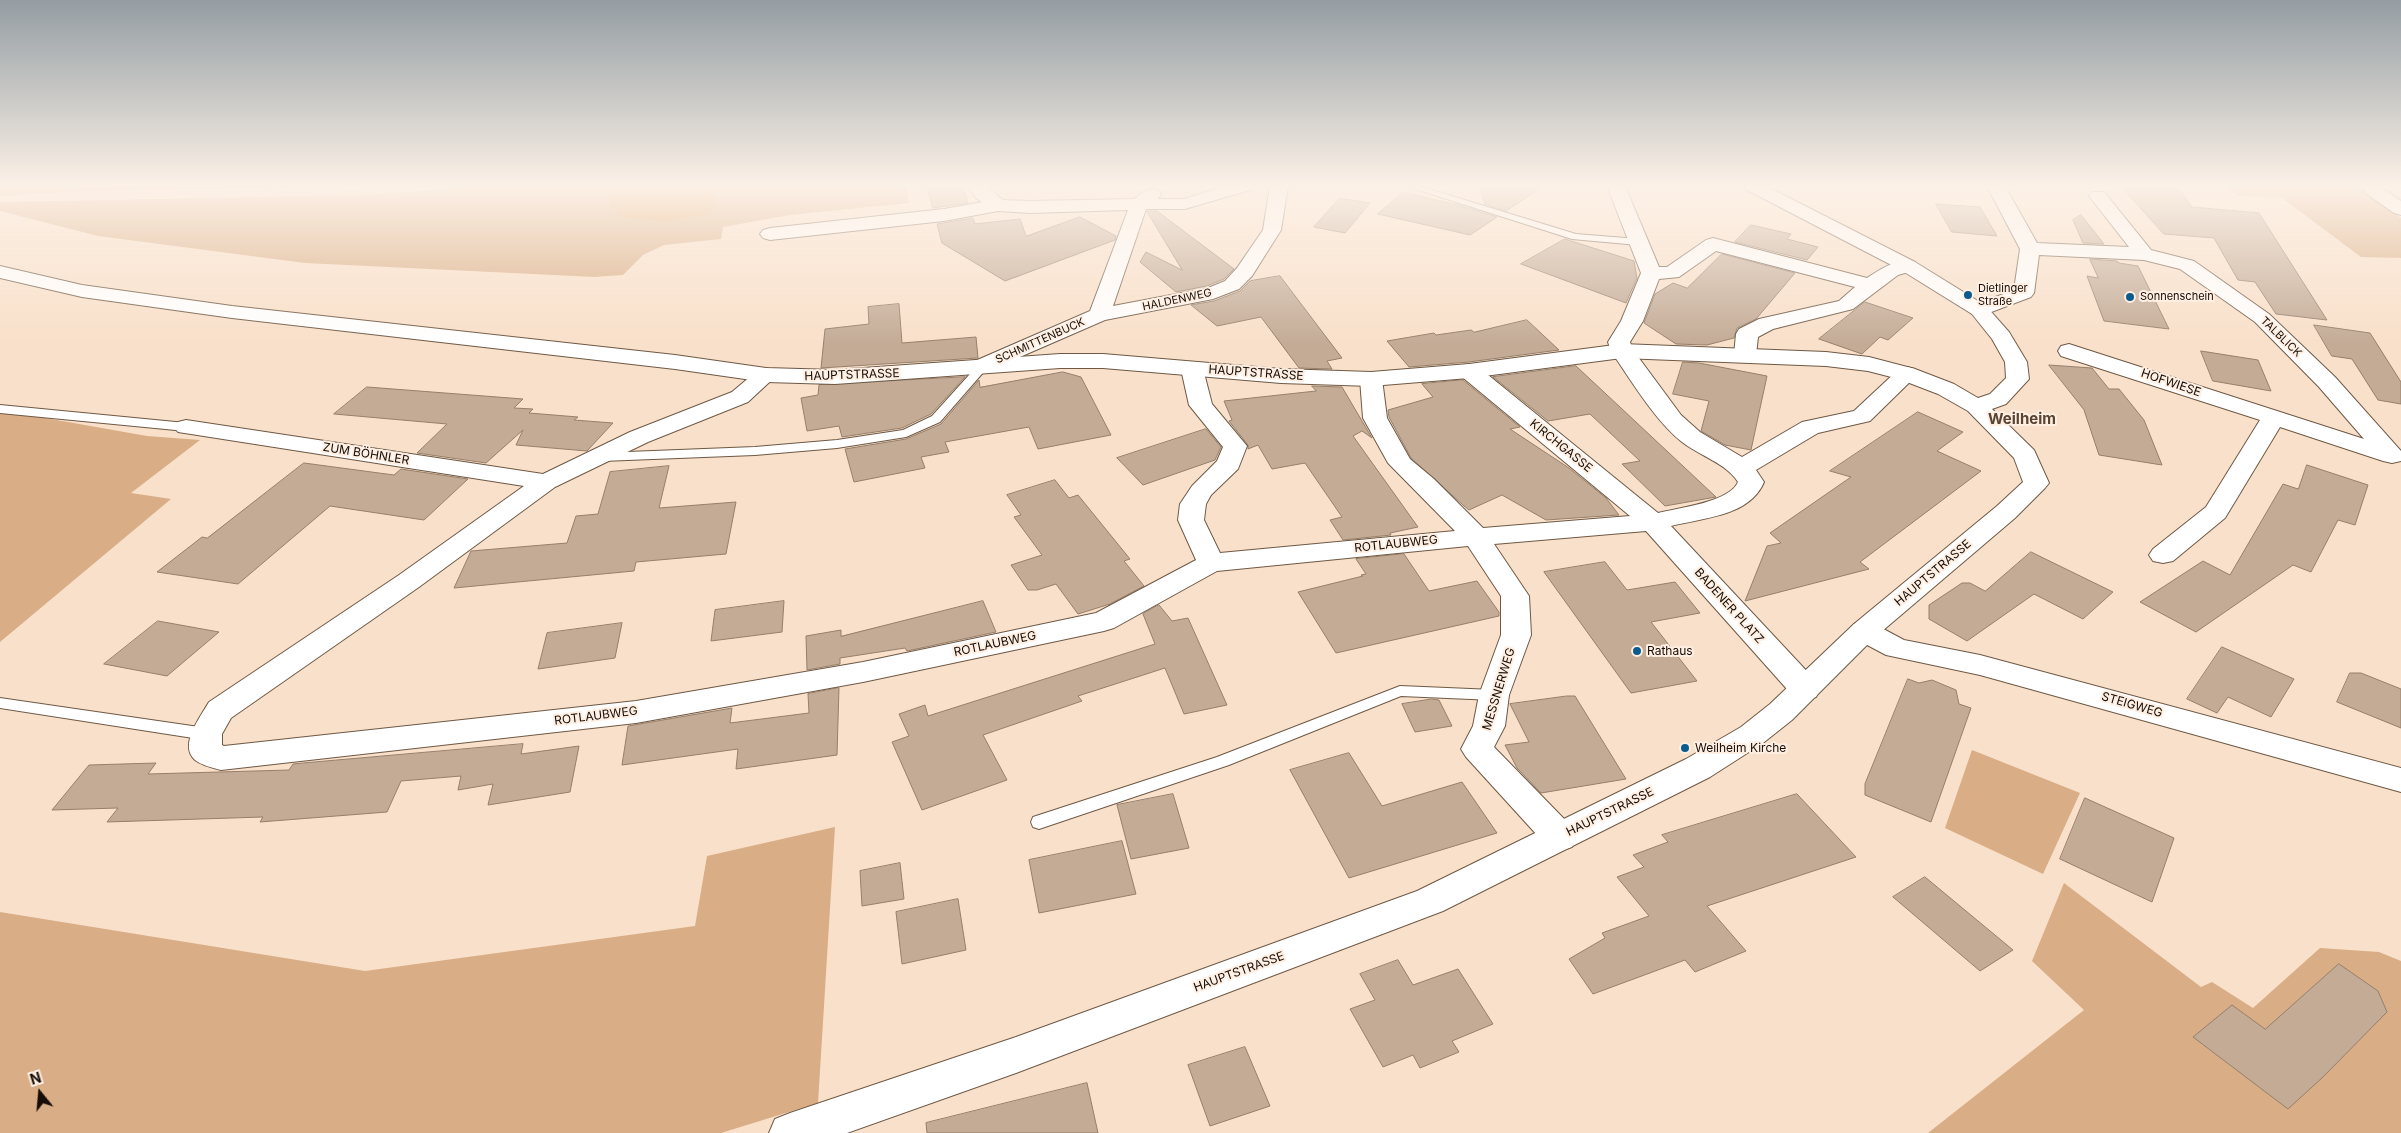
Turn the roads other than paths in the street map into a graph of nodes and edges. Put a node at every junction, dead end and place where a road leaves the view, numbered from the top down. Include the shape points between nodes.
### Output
1 (1126, 239) edge
2 (1267, 239) edge
3 (1605, 239) edge
4 (1637, 239) edge
5 (1855, 239) edge
6 (2025, 239) edge
7 (2132, 239) edge
8 (1638, 242) junction
9 (2030, 249) junction
10 (2144, 254) junction
11 (1908, 266) junction
12 (0, 272) edge
13 (1651, 273) junction
14 (1870, 285) junction
15 (1979, 310) junction
16 (1099, 315) junction
17 (1622, 351) junction
18 (2069, 351) dead end
19 (1745, 355) junction
20 (984, 366) junction
21 (1192, 369) junction
22 (1469, 371) junction
23 (1907, 374) junction
24 (766, 375) junction
25 (1371, 378) junction
26 (1976, 406) junction
27 (0, 409) edge
28 (2273, 418) junction
29 (186, 427) joint
30 (598, 457) junction
31 (2396, 457) edge
32 (1742, 468) junction
33 (546, 482) junction
34 (1653, 522) junction
35 (1476, 537) junction
36 (2163, 555) dead end
37 (1211, 563) junction
38 (1864, 631) junction
39 (1805, 689) junction
40 (1494, 695) junction
41 (0, 703) edge
42 (206, 734) junction
43 (2401, 780) edge
44 (1040, 822) dead end
45 (1560, 836) junction
46 (790, 1133) edge

1 - 16 street, SCHMITTENBUCK
2 - 16 street, HALDENWEG via 1246,272 1232,285 1213,293
3 - 8 lane
4 - 8 street
5 - 11 street
6 - 9 street
7 - 10 street
8 - 13 street
9 - 10 street, TALBLICK
9 - 15 street via 2024,293
10 - 31 street, TALBLICK via 2187,265 2262,318
11 - 14 street via 1891,271
11 - 15 street
12 - 24 street, HAUPTSTRASSE via 82,291 232,312
13 - 14 street via 1672,274 1713,244
13 - 17 street via 1632,321 1619,342
14 - 19 street via 1846,305 1767,324 1748,334
15 - 26 street via 2016,362 2018,379 1998,399
16 - 20 street, SCHMITTENBUCK
17 - 19 street, HAUPTSTRASSE
17 - 22 street, HAUPTSTRASSE
17 - 32 street via 1673,420 1690,437
18 - 28 street, HOFWIESE via 2149,374
19 - 23 street, HAUPTSTRASSE via 1860,363
20 - 21 street, HAUPTSTRASSE via 1104,361
20 - 24 street, HAUPTSTRASSE via 835,377
20 - 30 lane via 936,420 906,433 837,444 755,451
21 - 25 street, HAUPTSTRASSE via 1281,376
21 - 37 street via 1201,405 1235,446 1229,464 1201,491 1193,504 1190,520
22 - 25 street, HAUPTSTRASSE
22 - 34 street, KIRCHGASSE
23 - 26 street, HAUPTSTRASSE via 1946,389
23 - 32 street via 1862,416 1810,427
24 - 30 street via 740,397
25 - 35 street, MESSNERWEG via 1375,418 1400,463
26 - 38 street, HAUPTSTRASSE via 2025,455 2036,483
27 - 29 lane
28 - 31 street, HOFWIESE
28 - 36 street via 2216,512
29 - 33 street, ZUM BÖHNLER
30 - 33 street
32 - 34 street, ROTLAUBWEG via 1751,482 1747,492 1723,506
33 - 42 street via 409,582 220,710
34 - 35 street, ROTLAUBWEG
34 - 39 street, BADENER PLATZ
35 - 37 street, ROTLAUBWEG
35 - 40 street, MESSNERWEG via 1515,596 1516,635
37 - 42 street, ROTLAUBWEG via 1104,621 863,672 636,712 221,758 206,751
38 - 39 street, HAUPTSTRASSE
38 - 43 street, STEIGWEG via 1896,648 1980,665 2103,697
39 - 45 street, HAUPTSTRASSE via 1752,735 1698,768
40 - 44 lane via 1400,691 1223,761
40 - 45 street, MESSNERWEG via 1489,726 1477,749
41 - 42 lane
45 - 46 street, HAUPTSTRASSE via 1430,901 1016,1055

